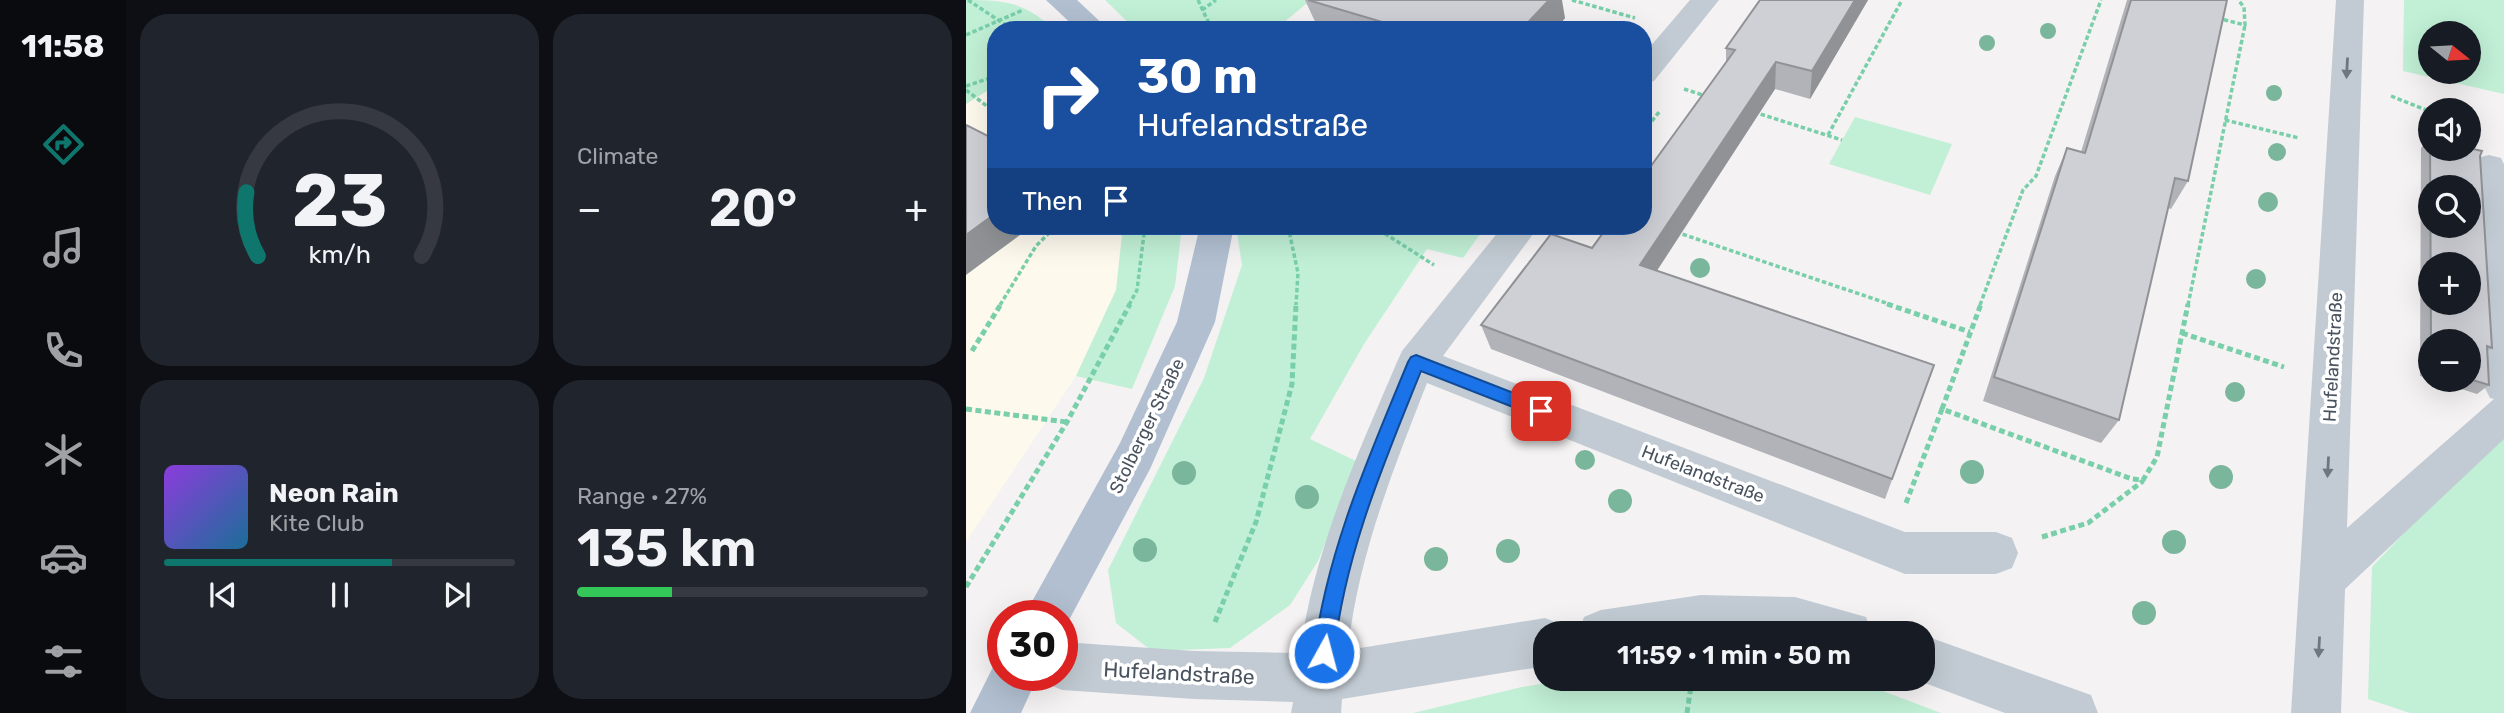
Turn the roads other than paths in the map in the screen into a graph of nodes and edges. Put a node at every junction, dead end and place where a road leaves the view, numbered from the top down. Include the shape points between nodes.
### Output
1 (1060, 0) edge
2 (1705, 0) edge
3 (2350, 0) edge
4 (1084, 21) edge
5 (1652, 63) edge
6 (2489, 166) dead end
7 (1215, 235) edge
8 (1515, 235) edge
9 (1416, 362) junction
10 (2504, 386) edge
11 (2504, 413) edge
12 (1996, 553) road end
13 (2322, 580) junction
14 (1056, 600) edge
15 (1682, 621) edge
16 (1799, 621) edge
17 (1533, 645) edge
18 (1935, 663) edge
19 (1078, 667) edge
20 (1006, 691) edge
21 (1318, 695) edge
22 (995, 713) edge
23 (2073, 713) edge
24 (2316, 713) edge

1 - 4 main road
2 - 5 street
3 -> 13 street, Hufelandstraße
6 - 10 street
7 - 14 main road, Stolberger Straße via 1196,322 1135,456
8 - 9 street
9 - 12 street, Hufelandstraße via 1905,553
9 - 21 street via 1360,501 1330,602
11 - 13 street
13 -> 24 street, Hufelandstraße
15 - 16 street
17 - 21 street, Hufelandstraße
18 - 23 street
19 - 21 street, Hufelandstraße via 1194,675
20 - 22 main road

